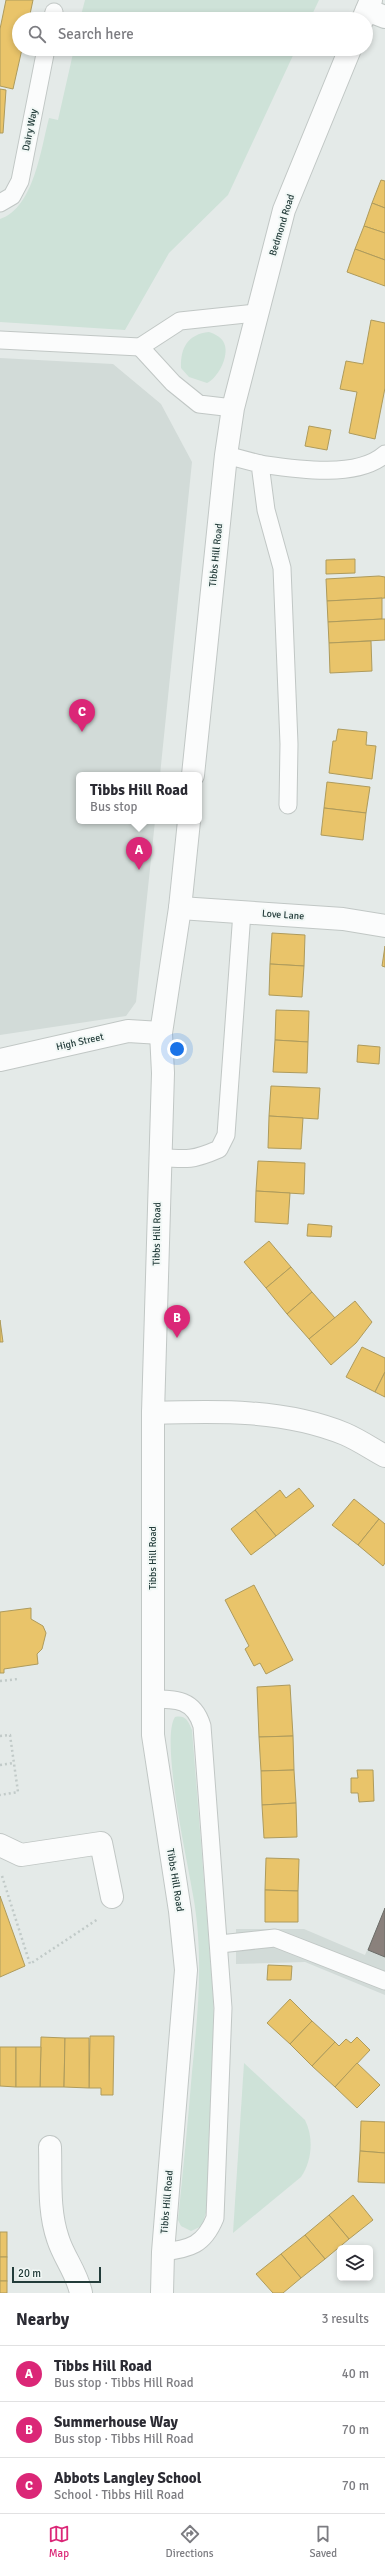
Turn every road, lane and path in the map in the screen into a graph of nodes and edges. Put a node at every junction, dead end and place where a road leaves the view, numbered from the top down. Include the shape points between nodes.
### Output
1 (45, 56) edge
2 (347, 56) edge
3 (0, 203) edge
4 (256, 313) junction
5 (0, 340) edge
6 (140, 347) junction
7 (233, 408) junction
8 (385, 454) edge
9 (226, 455) junction
10 (260, 464) junction
11 (193, 772) edge
12 (288, 805) dead end
13 (189, 824) edge
14 (180, 908) junction
15 (242, 912) junction
16 (385, 926) edge
17 (161, 1033) junction
18 (0, 1060) edge
19 (159, 1157) junction
20 (153, 1413) junction
21 (385, 1456) edge
22 (18, 1679) dead end
23 (0, 1681) edge
24 (152, 1699) junction
25 (0, 1736) edge
26 (14, 1763) junction
27 (0, 1765) edge
28 (0, 1795) edge
29 (0, 1845) edge
30 (2, 1874) dead end
31 (111, 1893) joint
32 (220, 1944) junction
33 (385, 1982) edge
34 (50, 2147) dead end
35 (163, 2252) junction
36 (81, 2293) edge
37 (162, 2293) edge

1 - 3 lane, Dairy Way via 20,181 12,196
2 - 4 street, Bedmond Road via 284,210
4 - 6 lane via 180,321
4 - 7 street, Bedmond Road
5 - 6 lane
6 - 7 lane via 173,383 199,404
7 - 9 street, Tibbs Hill Road
8 - 10 lane via 377,461 339,470
9 - 10 lane
9 - 11 street, Tibbs Hill Road
10 - 12 lane via 266,510 282,568 289,744
13 - 14 street, Tibbs Hill Road
14 - 15 street, Love Lane
14 - 17 street, Tibbs Hill Road
15 - 16 street, Love Lane via 342,919
15 - 19 lane via 226,1135 219,1149 201,1157 188,1160
17 - 18 street, High Street via 128,1031
17 - 19 street, Tibbs Hill Road via 163,1073
19 - 20 street, Tibbs Hill Road
20 - 21 street via 216,1411 265,1414 310,1422 346,1434
20 - 24 street, Tibbs Hill Road
22 - 23 path
24 - 32 lane via 175,1699 186,1704 198,1715 202,1726
24 - 35 street, Tibbs Hill Road via 153,1735 180,1912 186,1970
25 - 26 path via 10,1735
26 - 27 path
26 - 28 path via 18,1792
29 - 31 street via 21,1855 101,1843
30 - 31 path via 30,1964 101,1917 101,1904
32 - 33 lane via 275,1938
32 - 35 lane via 223,2008 215,2218 203,2239 193,2246
34 - 36 street via 51,2212 58,2240 79,2282
35 - 37 street, Tibbs Hill Road

